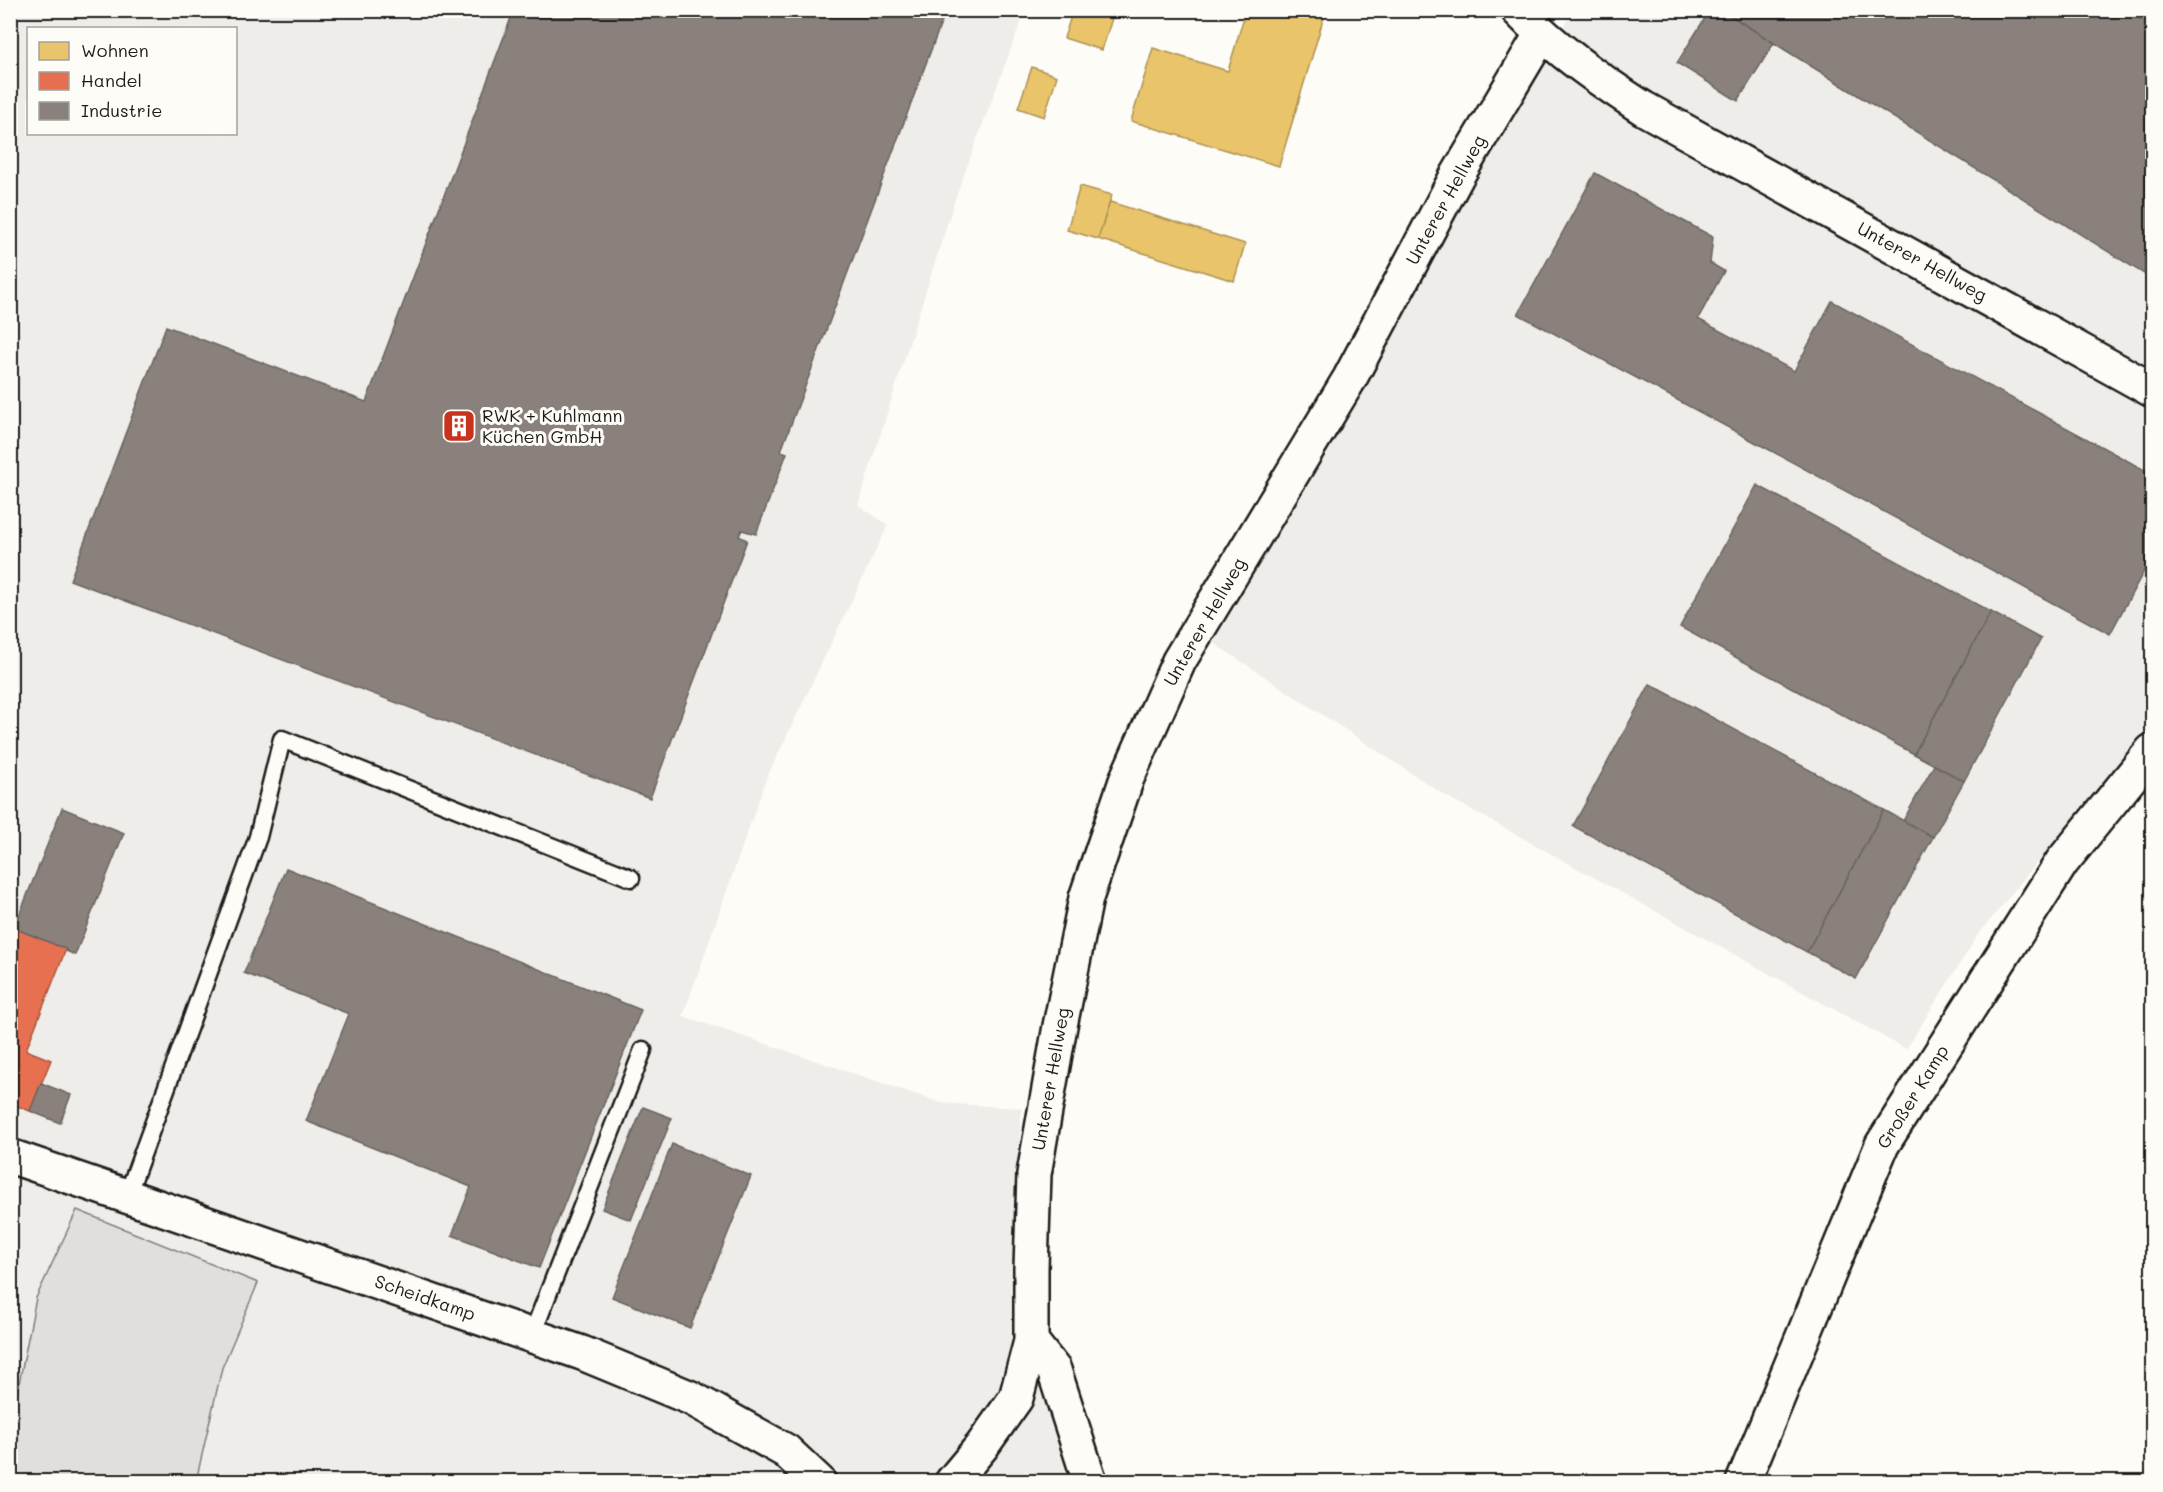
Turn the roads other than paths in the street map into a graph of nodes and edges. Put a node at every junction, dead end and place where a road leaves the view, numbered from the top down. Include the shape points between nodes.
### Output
1 (1518, 10) edge
2 (1541, 35) junction
3 (2152, 390) edge
4 (2152, 751) edge
5 (631, 878) dead end
6 (643, 1050) dead end
7 (10, 1156) edge
8 (127, 1196) junction
9 (532, 1335) junction
10 (1031, 1341) junction
11 (819, 1482) edge
12 (952, 1482) edge
13 (1090, 1482) edge
14 (1743, 1482) edge

1 - 2 street, Unterer Hellweg
2 - 3 street, Unterer Hellweg via 1643,108
2 - 10 street, Unterer Hellweg via 1457,176 1350,378 1179,661 1127,778 1086,898 1034,1174
4 - 14 street, Großer Kamp via 2062,862 1882,1145
5 - 8 lane via 282,739 258,837
6 - 9 lane
7 - 8 street, Scheidkamp
8 - 9 street, Scheidkamp
9 - 11 street, Scheidkamp via 691,1398 786,1451
10 - 12 street, Unterer Hellweg via 1016,1398
10 - 13 street via 1054,1370

